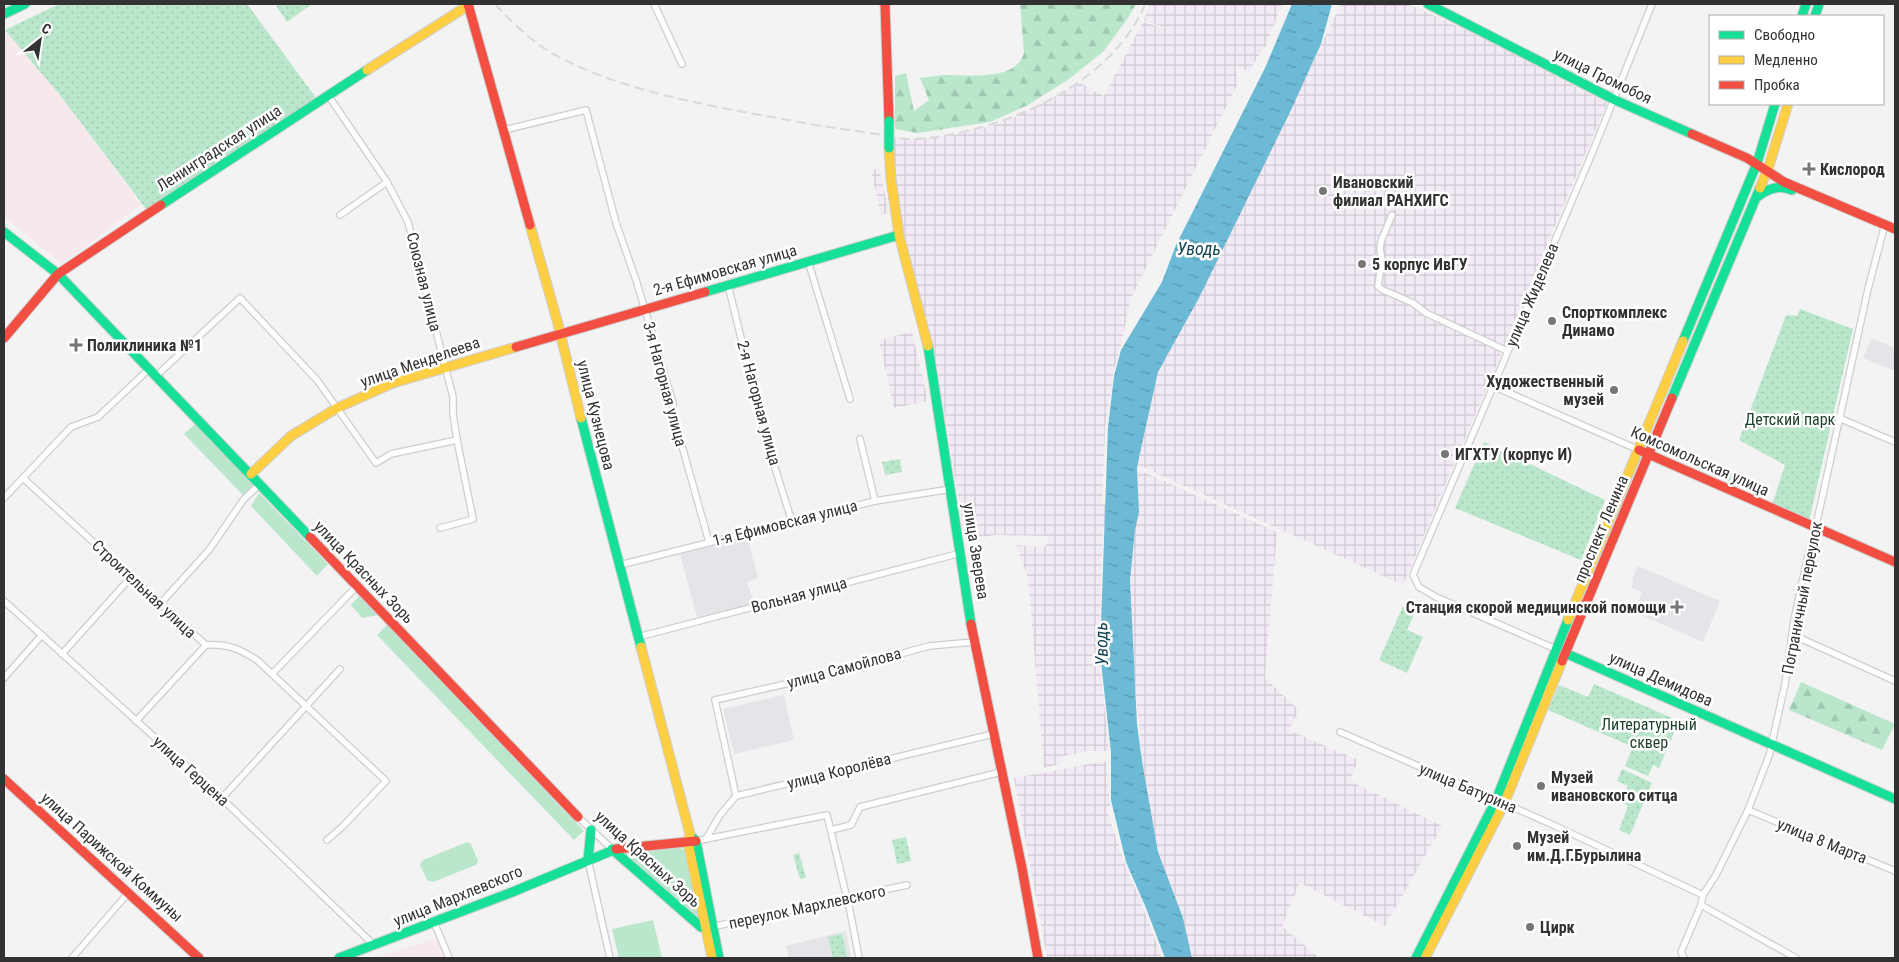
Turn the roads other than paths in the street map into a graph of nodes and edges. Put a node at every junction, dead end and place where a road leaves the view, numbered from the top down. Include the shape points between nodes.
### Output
1 (25, 4) edge
2 (468, 4) edge
3 (654, 4) edge
4 (885, 4) edge
5 (1428, 4) edge
6 (1652, 4) edge
7 (4, 14) edge
8 (682, 64) dead end
9 (328, 95) junction
10 (1614, 100) junction
11 (1775, 105) edge
12 (1788, 105) edge
13 (504, 130) junction
14 (1757, 164) junction
15 (1768, 170) junction
16 (387, 182) junction
17 (1782, 186) junction
18 (1755, 198) junction
19 (340, 215) dead end
20 (1392, 215) dead end
21 (1884, 227) junction
22 (1895, 229) edge
23 (4, 232) edge
24 (899, 235) junction
25 (1895, 235) edge
26 (808, 262) junction
27 (58, 274) junction
28 (728, 285) junction
29 (644, 309) junction
30 (560, 333) junction
31 (4, 338) edge
32 (1508, 351) junction
33 (446, 367) junction
34 (149, 369) junction
35 (156, 376) junction
36 (1493, 386) junction
37 (850, 399) dead end
38 (337, 408) junction
39 (1840, 418) junction
40 (860, 439) dead end
41 (457, 440) junction
42 (1895, 442) edge
43 (1639, 450) junction
44 (1649, 454) junction
45 (250, 474) junction
46 (23, 478) junction
47 (260, 484) junction
48 (951, 489) junction
49 (4, 498) edge
50 (875, 501) junction
51 (792, 522) junction
52 (440, 528) dead end
53 (1815, 528) junction
54 (709, 542) junction
55 (961, 553) junction
56 (1895, 562) edge
57 (620, 565) junction
58 (130, 577) junction
59 (1417, 584) joint
60 (357, 586) junction
61 (4, 601) edge
62 (160, 604) junction
63 (42, 635) junction
64 (1793, 635) junction
65 (638, 637) junction
66 (974, 642) junction
67 (206, 645) junction
68 (1561, 651) junction
69 (62, 654) junction
70 (340, 670) dead end
71 (272, 674) junction
72 (4, 678) edge
73 (1895, 680) edge
74 (306, 706) junction
75 (136, 720) junction
76 (1340, 732) dead end
77 (993, 734) junction
78 (1771, 745) junction
79 (1001, 772) junction
80 (4, 779) edge
81 (736, 796) junction
82 (222, 798) junction
83 (1895, 799) edge
84 (1500, 802) junction
85 (1748, 810) junction
86 (578, 817) joint
87 (592, 830) junction
88 (831, 830) junction
89 (691, 839) junction
90 (706, 839) junction
91 (327, 840) dead end
92 (612, 849) junction
93 (588, 860) junction
94 (1895, 871) edge
95 (907, 886) dead end
96 (130, 892) junction
97 (1704, 895) junction
98 (847, 898) junction
99 (1701, 906) junction
100 (434, 922) junction
101 (710, 928) junction
102 (374, 945) junction
103 (72, 958) edge
104 (199, 958) edge
105 (338, 958) edge
106 (449, 958) edge
107 (610, 958) edge
108 (712, 958) edge
109 (719, 958) edge
110 (858, 958) edge
111 (1038, 958) edge
112 (1416, 958) edge
113 (1425, 958) edge
114 (1684, 958) edge
115 (1796, 958) edge

1 - 7 main road
2 - 9 main road, Ленинградская улица
2 - 13 main road, улица Кузнецова
3 - 8 street
4 - 24 main road, улица Зверева, bridge via 891,179
5 - 10 main road, улица Громобоя
6 - 10 street, улица Жиделева
9 - 16 street, Союзная улица
9 - 27 main road, Ленинградская улица
10 - 14 main road, улица Громобоя
10 - 32 street, улица Жиделева
11 - 14 main road, проспект Ленина
12 - 15 main road, проспект Ленина
13 - 29 street, 3-я Нагорная улица via 586,110 616,223
13 - 30 main road, улица Кузнецова
14 - 15 main road, улица Громобоя
14 - 43 main road, проспект Ленина
15 - 17 main road, улица Громобоя
15 - 18 main road, проспект Ленина
15 - 21 main road, улица Громобоя via 1784,182
16 - 19 street
16 - 33 street, Союзная улица via 408,222
17 - 18 main road via 1771,186
17 - 21 main road, улица Громобоя
18 - 44 main road, проспект Ленина
20 - 32 street via 1381,241 1378,286 1414,303 1426,313
21 - 22 main road, улица Громобоя
21 - 25 main road, улица Громобоя
21 - 39 street, Пограничный переулок
23 - 27 main road, улица Красных Зорь
24 - 26 main road, 2-я Ефимовская улица
24 - 48 main road, улица Зверева via 929,350
26 - 28 main road, 2-я Ефимовская улица
26 - 37 street
27 - 31 main road, Ленинградская улица
27 - 34 main road, улица Красных Зорь
28 - 29 main road, 2-я Ефимовская улица
28 - 51 street, 2-я Нагорная улица via 766,439
29 - 30 main road, 2-я Ефимовская улица
29 - 54 street, 3-я Нагорная улица via 673,403 673,414
30 - 33 main road, улица Менделеева
30 - 57 main road, улица Кузнецова
32 - 36 street, улица Жиделева
33 - 38 main road, улица Менделеева via 393,383
33 - 41 street, Союзная улица via 453,396
34 - 35 main road, улица Красных Зорь
34 - 46 street via 98,417 71,427
35 - 38 street via 240,298 317,380
35 - 45 main road, улица Красных Зорь
36 - 43 street, Комсомольская улица
36 - 59 street, улица Жиделева via 1413,575
38 - 41 street via 376,463 391,454
38 - 45 main road, улица Менделеева via 291,436
39 - 42 street
39 - 53 street, Пограничный переулок
40 - 50 street
41 - 52 street, Союзная улица via 473,519
43 - 44 main road, Комсомольская улица
43 - 68 main road, проспект Ленина
44 - 53 main road, Комсомольская улица
44 - 68 main road, проспект Ленина
45 - 47 main road, улица Красных Зорь
46 - 49 street
46 - 58 street, Строительная улица
47 - 60 main road, улица Красных Зорь
47 - 62 street via 244,499 209,550
48 - 50 street, 1-я Ефимовская улица
48 - 55 main road, улица Зверева
50 - 51 street, 1-я Ефимовская улица
51 - 54 street, 1-я Ефимовская улица
53 - 56 main road, Комсомольская улица
53 - 64 street, Пограничный переулок
54 - 57 street, 1-я Ефимовская улица
55 - 65 street, Вольная улица
55 - 66 main road, улица Зверева
57 - 65 main road, улица Кузнецова
58 - 62 street, Строительная улица
58 - 69 street
59 - 68 street, улица Демидова via 1436,597
60 - 71 street
60 - 86 main road, улица Красных Зорь
61 - 63 street, улица Герцена
62 - 67 street, Строительная улица
63 - 69 street, улица Герцена
63 - 72 street
64 - 73 street
64 - 78 street, Пограничный переулок
65 - 89 main road, улица Кузнецова
66 - 77 main road, улица Зверева
66 - 81 street, улица Самойлова via 929,646 715,700
67 - 71 street, Строительная улица via 223,644 239,649
67 - 75 street
68 - 78 main road, улица Демидова
68 - 84 main road, проспект Ленина
69 - 75 street, улица Герцена
70 - 74 street
71 - 74 street, Строительная улица
74 - 82 street
74 - 91 street, Строительная улица via 386,780
75 - 82 street, улица Герцена
76 - 84 street, улица Батурина
77 - 79 main road, улица Зверева
77 - 81 street, улица Королёва
78 - 83 main road, улица Демидова
78 - 85 street, Пограничный переулок
79 - 88 street via 860,807 851,825
79 - 111 main road, улица Зверева
80 - 96 main road, улица Парижской Коммуны
81 - 90 street
82 - 102 street, улица Герцена
84 - 97 street, улица Батурина
84 - 112 main road, проспект Ленина
84 - 113 main road, проспект Ленина
85 - 94 street, улица 8 Марта
85 - 97 street, Пограничный переулок
86 - 87 street, улица Красных Зорь
87 - 92 street, улица Красных Зорь
87 - 93 main road
88 - 90 street, улица Мархлевского via 827,815
88 - 98 street
89 - 90 street, улица Мархлевского
89 - 92 main road, улица Мархлевского
89 - 101 main road, улица Кузнецова
92 - 93 main road, улица Мархлевского
92 - 101 main road, улица Красных Зорь via 701,927
93 - 100 main road, улица Мархлевского
93 - 107 street
95 - 98 street, переулок Мархлевского
96 - 103 street
96 - 104 main road, улица Парижской Коммуны
97 - 99 street, Пограничный переулок
98 - 101 street, переулок Мархлевского
98 - 110 street
99 - 114 street, Пограничный переулок via 1681,952
99 - 115 street
100 - 102 main road, улица Мархлевского
100 - 106 street
101 - 108 main road, улица Кузнецова
101 - 109 main road, улица Кузнецова
102 - 105 main road, улица Мархлевского

